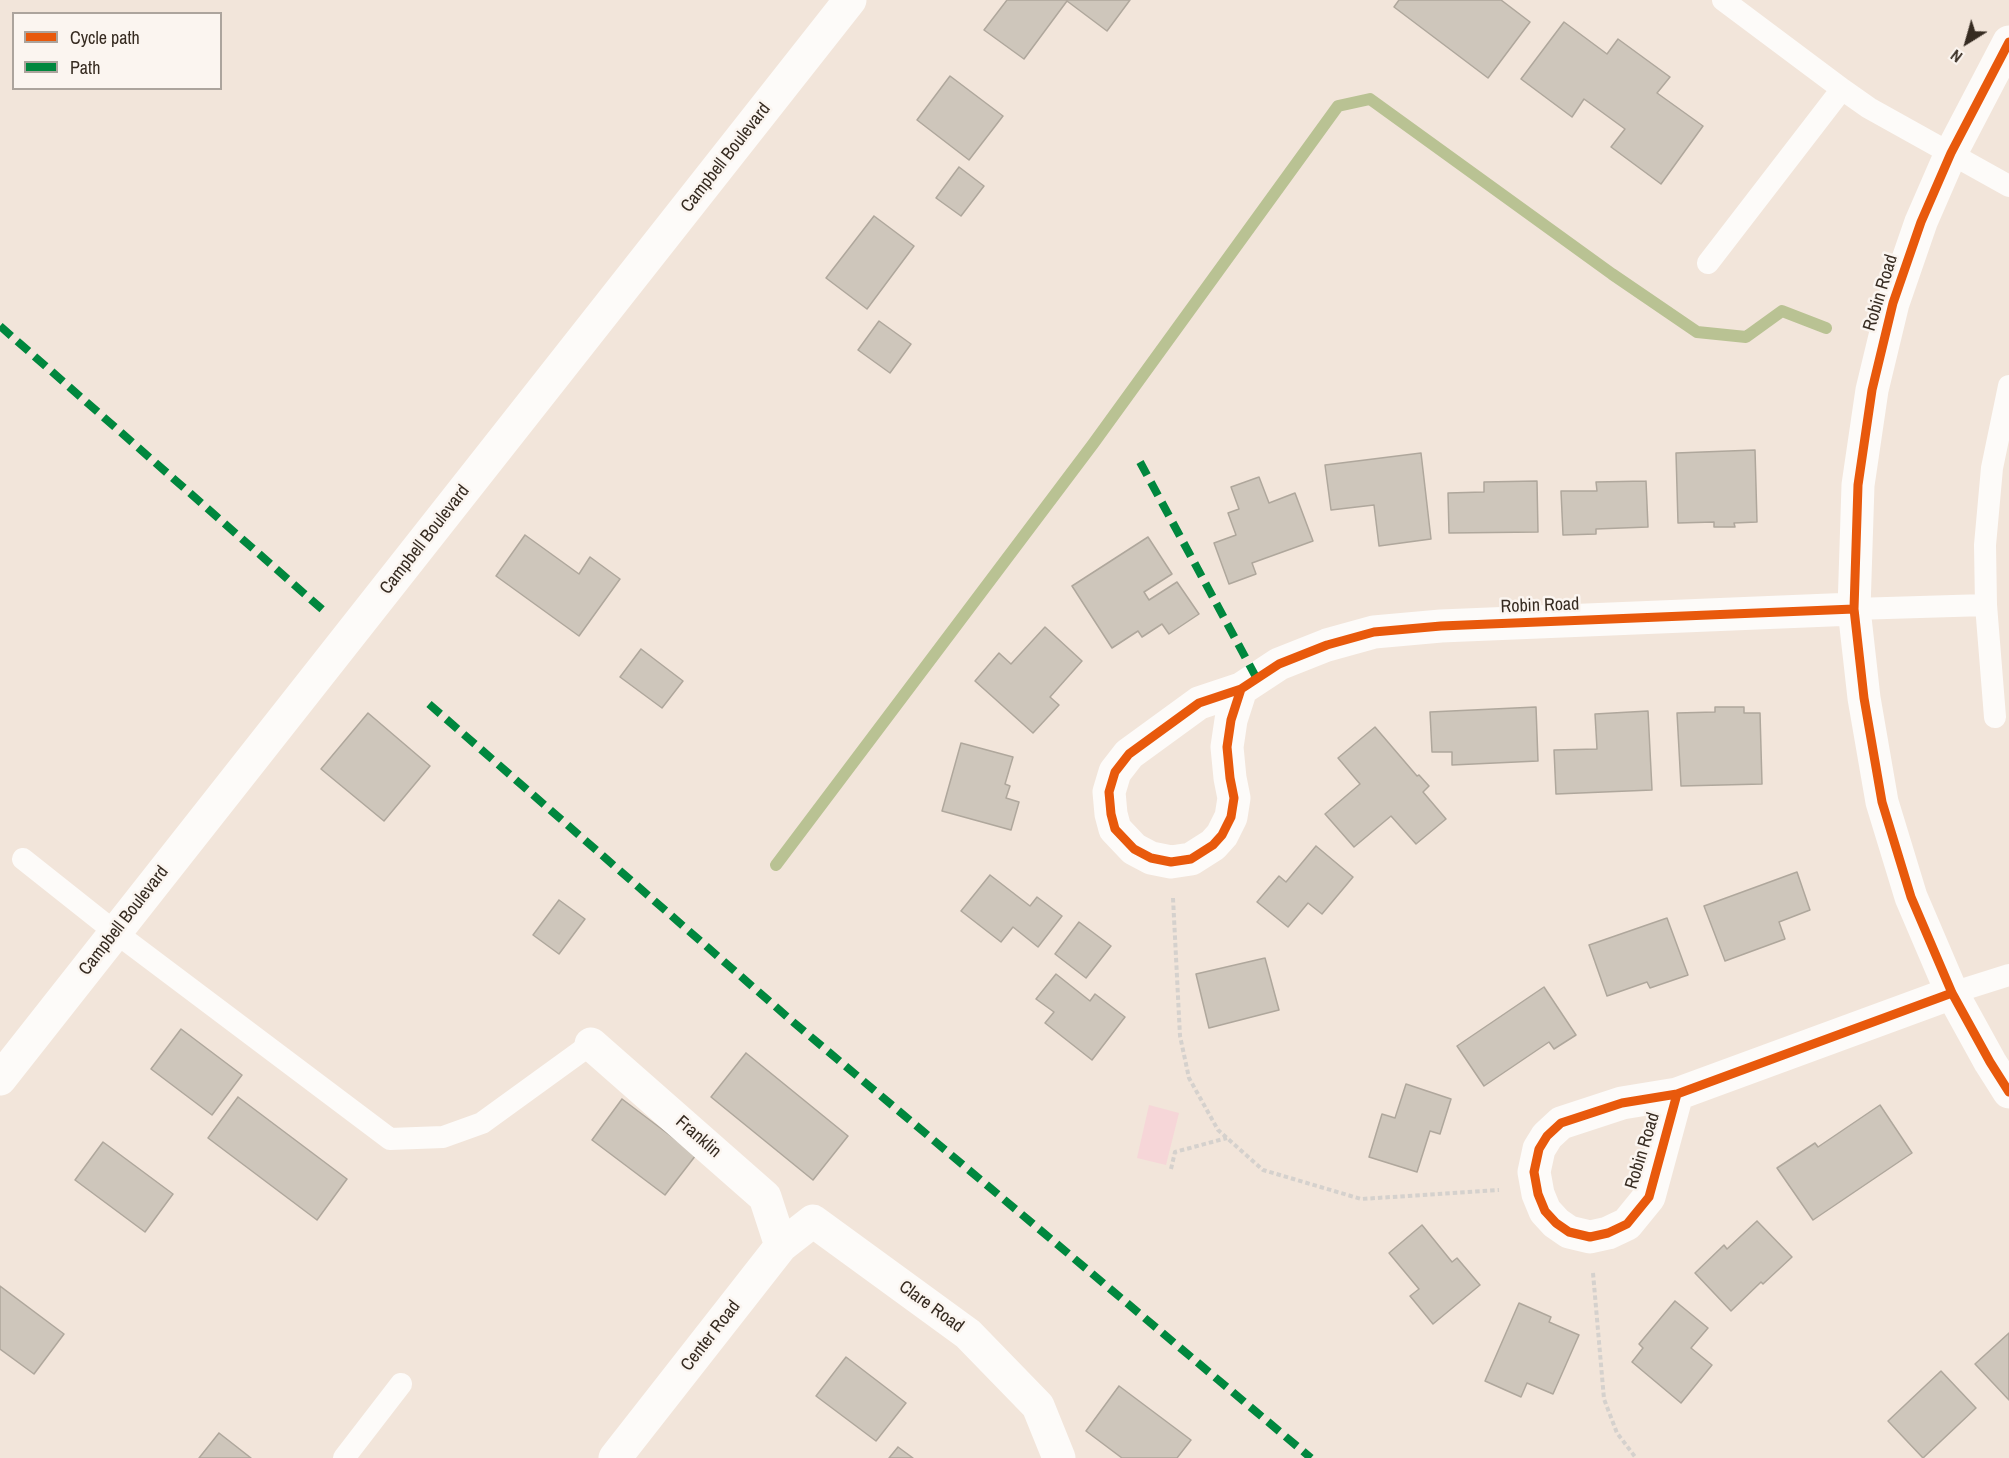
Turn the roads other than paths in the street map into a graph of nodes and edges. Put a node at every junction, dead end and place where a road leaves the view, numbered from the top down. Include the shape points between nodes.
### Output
1 (850, 0) edge
2 (1723, 0) edge
3 (2009, 42) edge
4 (1842, 89) junction
5 (1951, 153) junction
6 (2009, 186) edge
7 (1708, 263) dead end
8 (2009, 386) edge
9 (1986, 605) junction
10 (1854, 609) junction
11 (1241, 689) junction
12 (1995, 717) dead end
13 (23, 859) dead end
14 (115, 932) junction
15 (2009, 975) edge
16 (1952, 993) junction
17 (591, 1044) joint
18 (0, 1080) edge
19 (2009, 1092) edge
20 (1677, 1094) junction
21 (813, 1221) joint
22 (781, 1246) junction
23 (401, 1384) dead end
24 (344, 1458) edge
25 (615, 1458) edge
26 (1059, 1458) edge

1 - 14 street, Campbell Boulevard
2 - 4 lane
3 - 5 street, Robin Road
4 - 5 lane
4 - 7 lane
5 - 6 lane
5 - 10 street, Robin Road via 1921,222 1893,303 1872,390 1858,485
8 - 9 lane via 1992,468 1985,545
9 - 10 lane
9 - 12 lane
10 - 11 street, Robin Road via 1374,632 1279,664
10 - 16 street, Robin Road via 1882,802 1911,897
11 - 11 street, Robin Road via 1199,703 1129,754 1115,772 1109,792 1111,814 1115,829 1134,849 1171,862 1191,859 1222,835 1231,817 1234,798 1227,747
13 - 14 lane
14 - 17 lane via 390,1139 443,1137 482,1123
14 - 18 street, Campbell Boulevard
15 - 16 lane
16 - 19 street, Robin Road
16 - 20 street, Robin Road
17 - 22 street, Franklin via 765,1197
20 - 20 street, Robin Road via 1649,1197 1627,1224 1590,1237 1569,1232 1556,1223 1545,1211 1534,1173 1539,1149 1547,1136 1561,1122 1622,1103
21 - 22 street, Center Road
21 - 26 street, Clare Road via 968,1334 1038,1406
22 - 25 street, Center Road
23 - 24 lane

